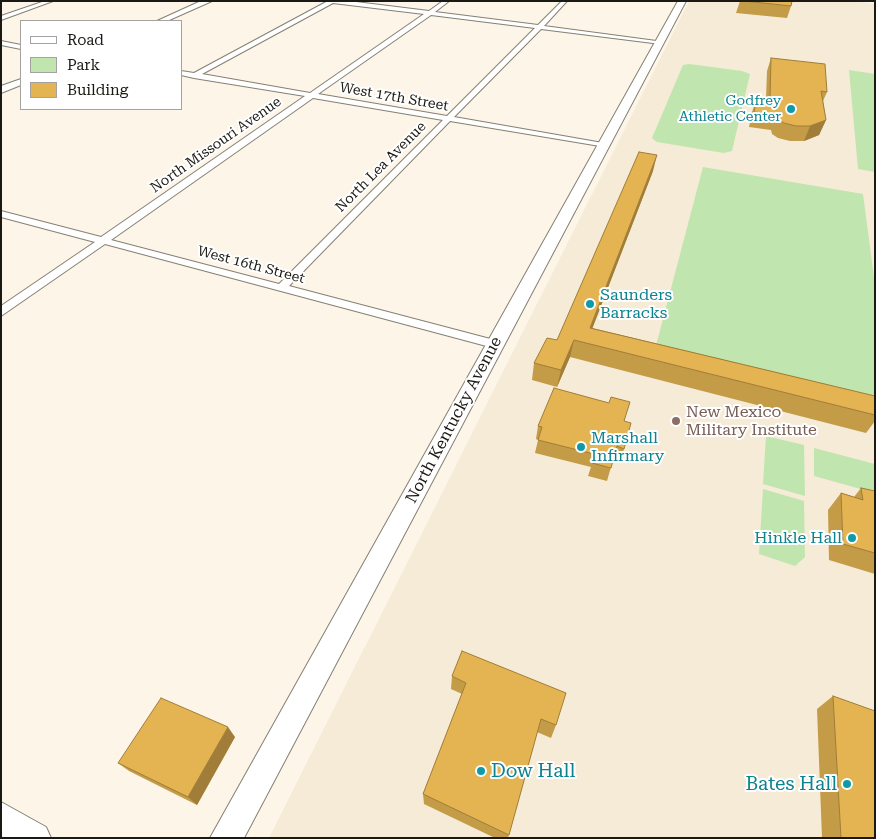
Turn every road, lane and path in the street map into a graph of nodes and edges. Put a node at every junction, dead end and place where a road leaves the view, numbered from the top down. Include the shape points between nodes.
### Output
1 (51, 1) edge
2 (208, 1) edge
3 (332, 1) edge
4 (447, 1) edge
5 (565, 1) edge
6 (682, 1) edge
7 (430, 13) junction
8 (1, 18) edge
9 (163, 20) edge
10 (539, 27) junction
11 (661, 42) junction
12 (1, 43) edge
13 (20, 47) edge
14 (182, 73) edge
15 (194, 76) junction
16 (20, 82) edge
17 (1, 90) edge
18 (311, 95) junction
19 (448, 119) junction
20 (603, 145) junction
21 (1, 214) edge
22 (103, 241) junction
23 (280, 288) junction
24 (1, 312) edge
25 (494, 344) junction
26 (1, 818) edge
27 (35, 838) edge
28 (226, 838) edge

1 - 8 street
2 - 9 street
3 - 7 street
3 - 15 street
4 - 7 street, North Missouri Avenue
5 - 10 street, North Lea Avenue
6 - 11 street, North Kentucky Avenue
7 - 10 street
7 - 18 street, North Missouri Avenue
10 - 11 street
10 - 19 street, North Lea Avenue
11 - 20 street, North Kentucky Avenue
12 - 13 street
14 - 15 street, West 17th Street
15 - 18 street, West 17th Street
16 - 17 street
18 - 19 street, West 17th Street
18 - 22 street, North Missouri Avenue
19 - 20 street, West 17th Street
19 - 23 street, North Lea Avenue
20 - 25 street, North Kentucky Avenue
21 - 22 street, West 16th Street
22 - 23 street, West 16th Street
22 - 24 street, North Missouri Avenue
23 - 25 street, West 16th Street
25 - 28 street, North Kentucky Avenue
26 - 27 street

